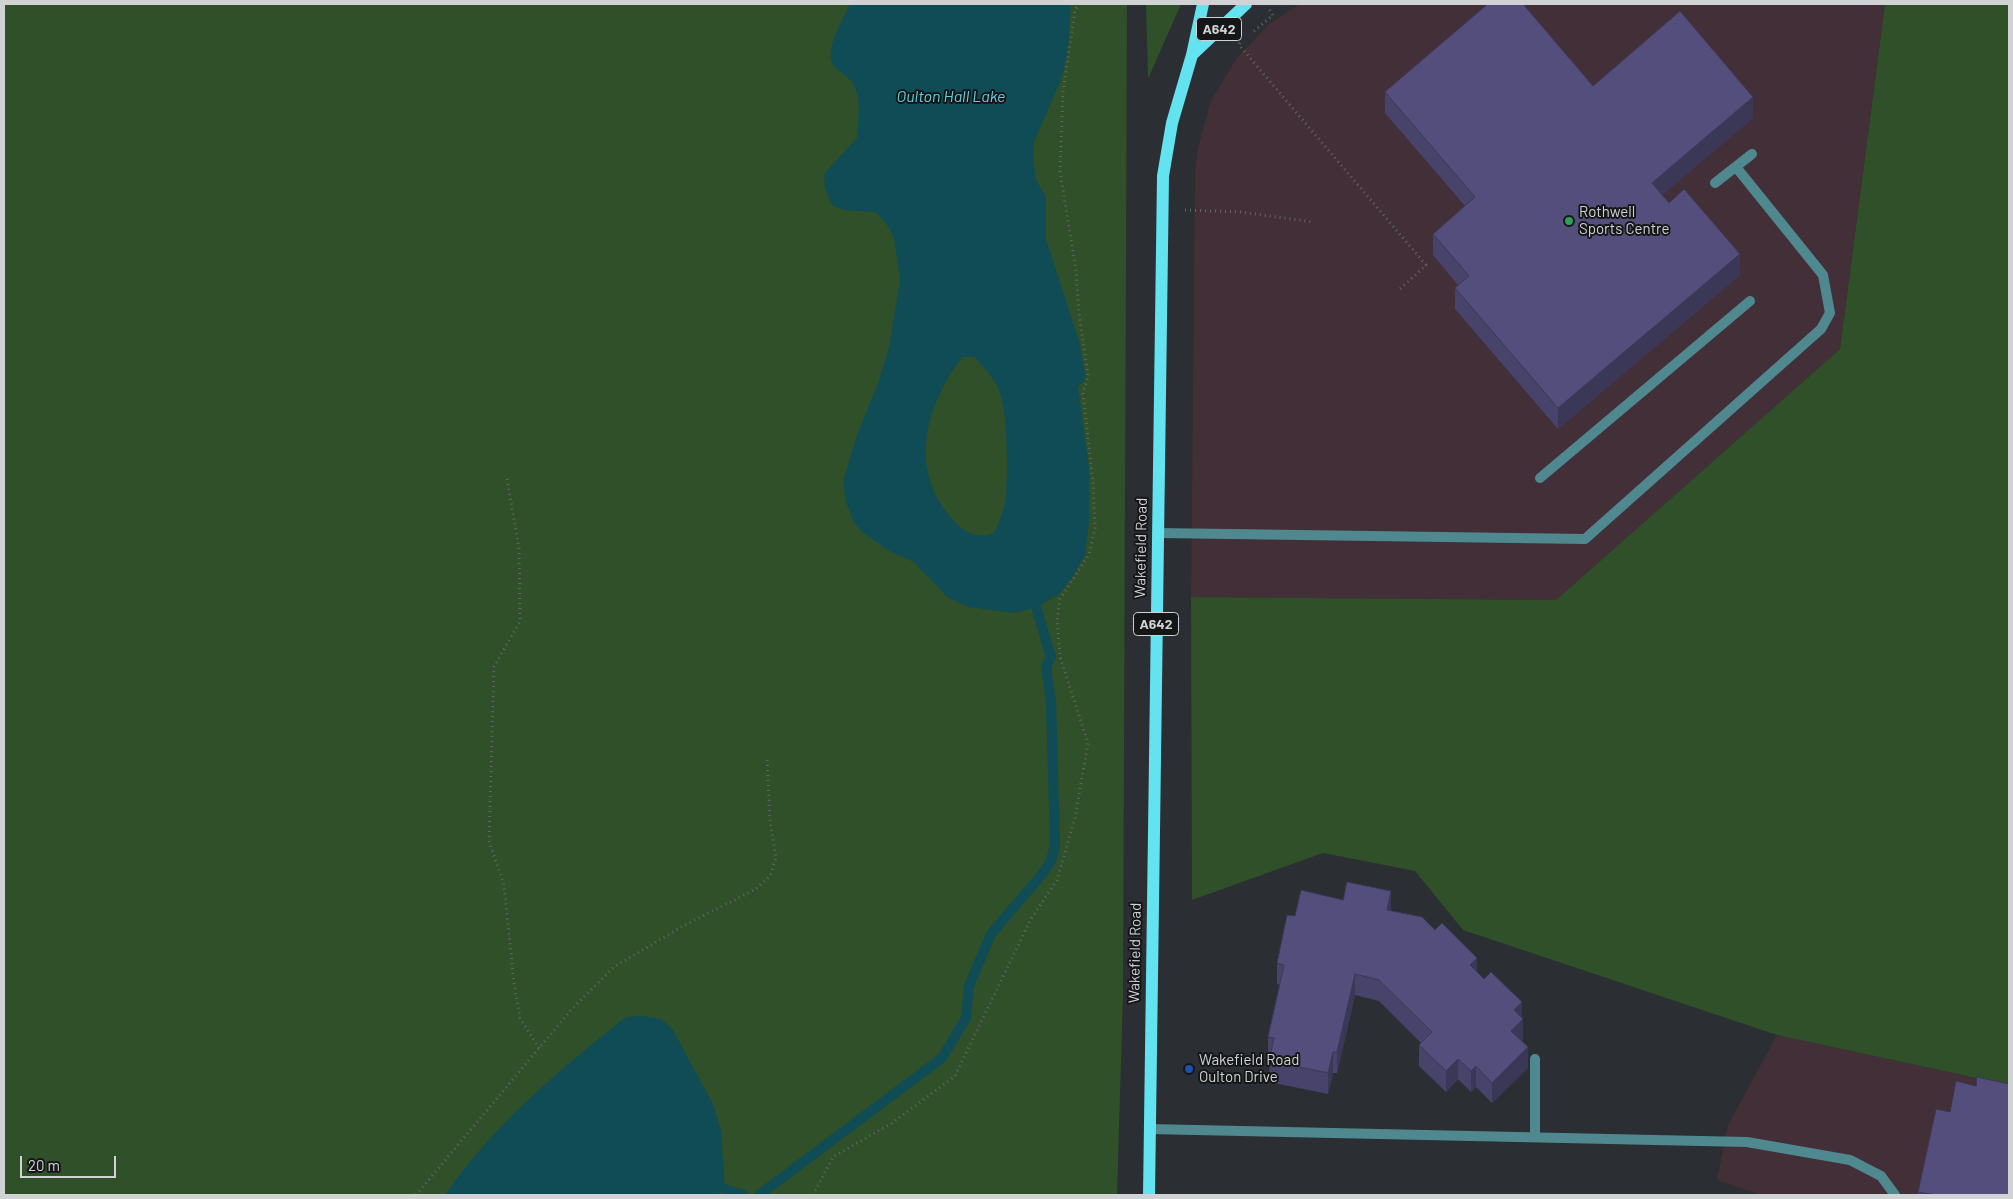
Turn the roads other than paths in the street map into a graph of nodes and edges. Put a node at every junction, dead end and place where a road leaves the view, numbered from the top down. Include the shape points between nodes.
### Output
1 (1202, 4) edge
2 (1246, 4) edge
3 (1192, 56) junction
4 (1752, 154) dead end
5 (1736, 167) junction
6 (1715, 183) dead end
7 (1750, 301) dead end
8 (1540, 478) dead end
9 (1158, 533) junction
10 (1535, 1059) dead end
11 (1149, 1129) junction
12 (1535, 1137) junction
13 (1149, 1195) edge
14 (1895, 1195) edge

1 - 3 main road, A642
2 - 3 main road, A642
3 - 9 main road, Wakefield Road / A642 via 1172,122 1162,176
4 - 5 lane
5 - 6 lane
5 - 9 lane via 1823,275 1830,313 1821,328 1585,539
7 - 8 lane
9 - 11 main road, Wakefield Road / A642
10 - 12 lane
11 - 12 lane
11 - 13 main road, Wakefield Road / A642
12 - 14 lane via 1747,1142 1850,1160 1881,1176

